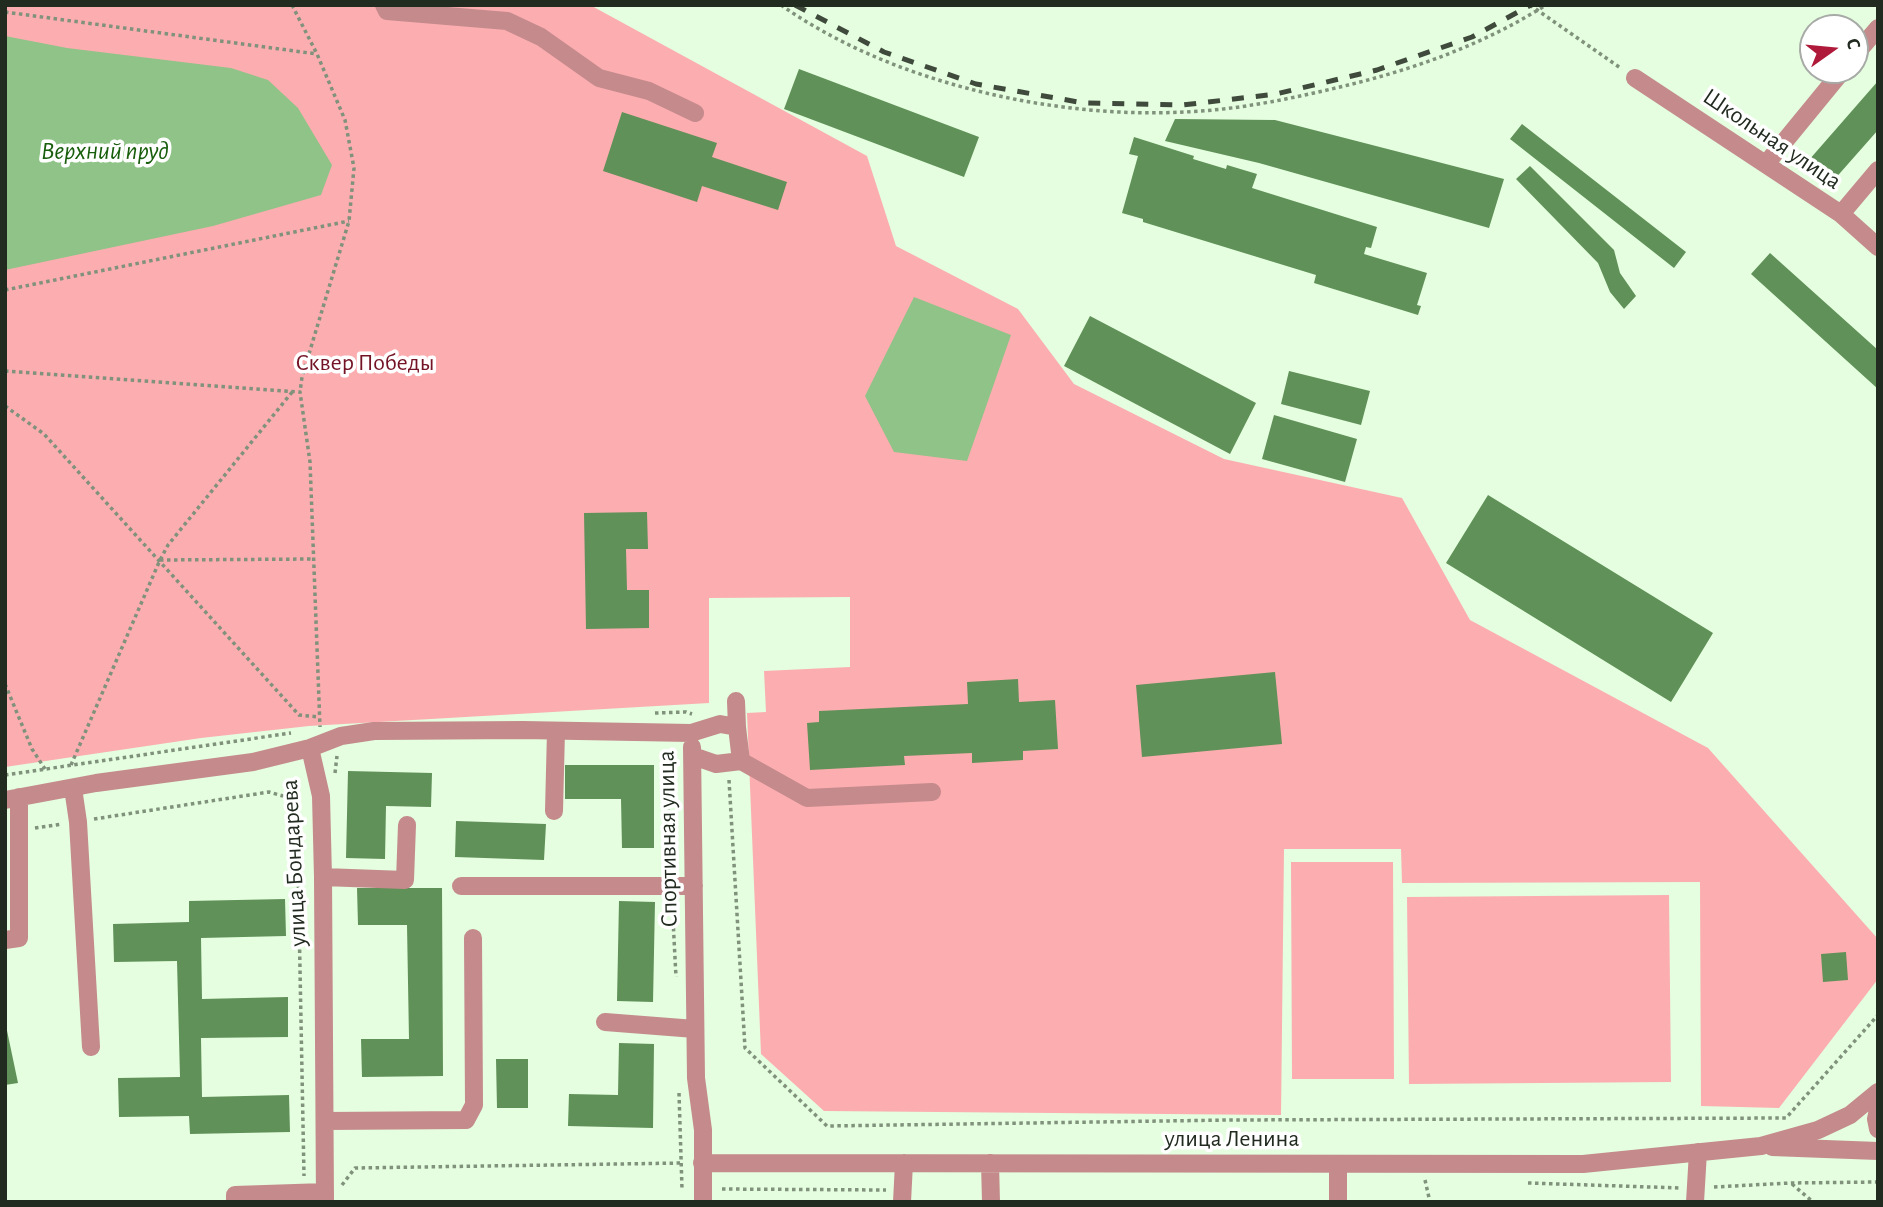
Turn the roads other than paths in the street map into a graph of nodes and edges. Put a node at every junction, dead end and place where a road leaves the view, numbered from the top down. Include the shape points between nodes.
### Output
1 (384, 5) edge
2 (1635, 78) road end
3 (1832, 84) edge
4 (695, 113) dead end
5 (1766, 164) junction
6 (1878, 170) edge
7 (1841, 214) junction
8 (1878, 247) edge
9 (736, 701) dead end
10 (737, 727) junction
11 (556, 731) junction
12 (691, 733) junction
13 (310, 748) junction
14 (692, 757) junction
15 (734, 762) junction
16 (74, 788) junction
17 (932, 792) dead end
18 (12, 798) edge
19 (554, 811) dead end
20 (407, 825) dead end
21 (323, 877) junction
22 (461, 886) dead end
23 (694, 886) junction
24 (473, 938) dead end
25 (5, 940) edge
26 (605, 1022) dead end
27 (695, 1029) junction
28 (92, 1047) dead end
29 (1878, 1092) edge
30 (1878, 1110) edge
31 (325, 1121) junction
32 (1878, 1129) edge
33 (1761, 1146) junction
34 (1878, 1151) edge
35 (1698, 1152) junction
36 (702, 1163) junction
37 (904, 1163) junction
38 (990, 1163) junction
39 (1338, 1164) junction
40 (1695, 1195) edge
41 (902, 1196) edge
42 (325, 1197) edge
43 (235, 1202) edge
44 (703, 1202) edge
45 (991, 1202) edge
46 (1338, 1202) edge

1 - 4 street via 387,11 507,21 541,37 599,78 649,91
2 - 5 street, Школьная улица
3 - 5 street
5 - 7 street, Школьная улица
6 - 7 street
7 - 8 street, Школьная улица
9 - 10 street
10 - 12 street via 720,724
10 - 15 street
11 - 12 street, Спортивная улица
11 - 13 street, Спортивная улица via 374,731 341,736
11 - 19 street
12 - 14 street, Спортивная улица
13 - 16 street, улица Бондарева via 253,762
13 - 21 street, улица Бондарева via 321,796
14 - 15 street via 716,764
14 - 23 street, Спортивная улица
15 - 17 street via 807,798
16 - 18 street, улица Бондарева
16 - 28 street
18 - 25 street via 20,831 19,938
20 - 21 street via 405,880
21 - 31 street, улица Бондарева
22 - 23 street
23 - 27 street, Спортивная улица
24 - 31 street via 474,1105 466,1120
26 - 27 street
27 - 36 street, Спортивная улица
29 - 33 street, улица Ленина via 1850,1115 1818,1130
30 - 32 street
31 - 42 street, улица Бондарева
33 - 34 street, улица Ленина
33 - 35 street, улица Ленина
35 - 39 street, улица Ленина via 1583,1164
35 - 40 street
36 - 37 street, улица Ленина
36 - 44 street, Спортивная улица
37 - 38 street, улица Ленина
37 - 41 street
38 - 39 street, улица Ленина
38 - 45 street
39 - 46 street
42 - 43 street via 304,1191 235,1195

